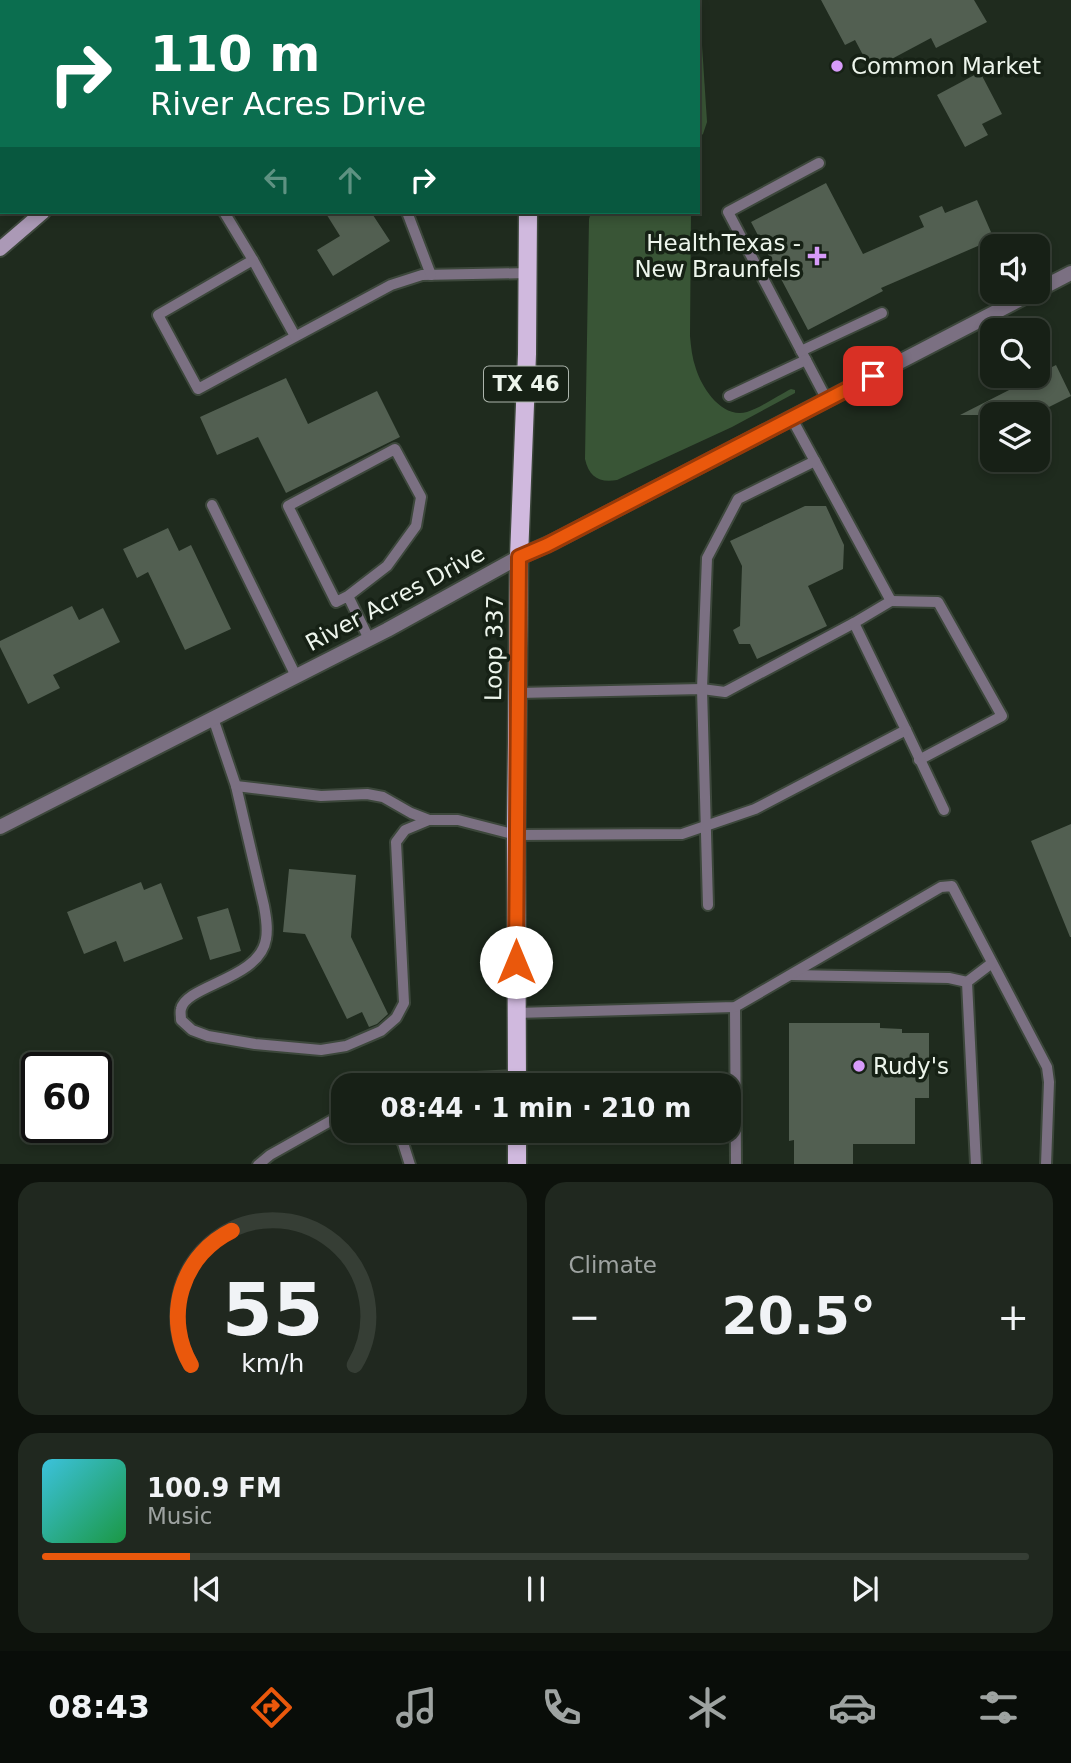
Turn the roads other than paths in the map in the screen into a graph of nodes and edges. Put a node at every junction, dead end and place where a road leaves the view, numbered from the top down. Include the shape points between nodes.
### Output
1 (819, 163) dead end
2 (41, 214) edge
3 (225, 214) edge
4 (408, 214) edge
5 (528, 214) edge
6 (0, 249) edge
7 (253, 260) junction
8 (528, 273) junction
9 (1071, 273) edge
10 (431, 275) junction
11 (1050, 284) edge
12 (1011, 304) edge
13 (882, 313) dead end
14 (295, 336) junction
15 (803, 355) junction
16 (729, 396) dead end
17 (827, 400) junction
18 (792, 419) junction
19 (815, 461) junction
20 (212, 505) dead end
21 (519, 557) junction
22 (348, 596) junction
23 (891, 601) junction
24 (854, 623) junction
25 (369, 639) junction
26 (296, 676) junction
27 (702, 689) junction
28 (518, 692) junction
29 (213, 718) junction
30 (906, 730) junction
31 (919, 760) junction
32 (236, 786) junction
33 (944, 810) dead end
34 (429, 820) junction
35 (0, 827) edge
36 (705, 827) junction
37 (516, 835) junction
38 (708, 905) dead end
39 (992, 962) junction
40 (789, 975) junction
41 (967, 982) junction
42 (735, 1007) junction
43 (516, 1013) junction
44 (517, 1073) edge
45 (331, 1121) edge
46 (402, 1143) edge
47 (517, 1143) edge
48 (258, 1164) edge
49 (410, 1164) edge
50 (517, 1164) edge
51 (736, 1164) edge
52 (976, 1164) edge
53 (1046, 1164) edge

1 - 15 lane via 728,212
2 - 6 main road
3 - 7 lane
4 - 10 lane
5 - 8 main road, Loop 337 / TX 46
7 - 14 lane
7 - 14 lane via 158,315 198,388
8 - 10 lane
8 - 21 main road, Loop 337 / TX 46
9 - 11 street, River Acres Drive
10 - 14 lane via 391,285
12 - 17 street, River Acres Drive
13 - 15 lane
15 - 16 lane
15 - 17 lane
17 - 18 street, River Acres Drive
18 - 19 lane
18 - 21 street, River Acres Drive
19 - 23 lane
19 - 27 lane via 738,499 707,558
20 - 26 lane
21 - 25 street, River Acres Drive
21 - 28 main road, Loop 337 / TX 46
22 - 22 lane via 387,566 416,526 421,497 395,449 288,506 336,602
22 - 25 lane
23 - 24 lane
23 - 31 lane via 938,602 1002,716
24 - 27 lane via 725,692
24 - 30 lane
25 - 26 street, River Acres Drive
26 - 29 street, River Acres Drive
27 - 28 lane
27 - 36 lane
28 - 37 main road, Loop 337 / TX 46
29 - 32 lane
29 - 35 street, River Acres Drive
30 - 31 lane
30 - 36 lane via 755,809
31 - 33 lane
32 - 34 lane via 321,796 367,794
32 - 34 lane via 264,906 266,941 258,958 188,998 181,1007 181,1020 208,1036 321,1050 346,1046 382,1031 396,1018 404,1003 396,842 405,830
34 - 37 lane via 458,820
36 - 37 lane via 682,834
36 - 38 lane
37 - 43 main road, Loop 337 / TX 46
39 - 40 lane via 953,887 941,887
39 - 41 lane
39 - 53 lane via 1047,1067
40 - 41 lane
40 - 42 lane
41 - 52 lane
42 - 43 lane
42 - 51 lane
43 - 44 main road, Loop 337 / TX 46
45 - 48 lane
46 - 49 lane
47 - 50 main road

